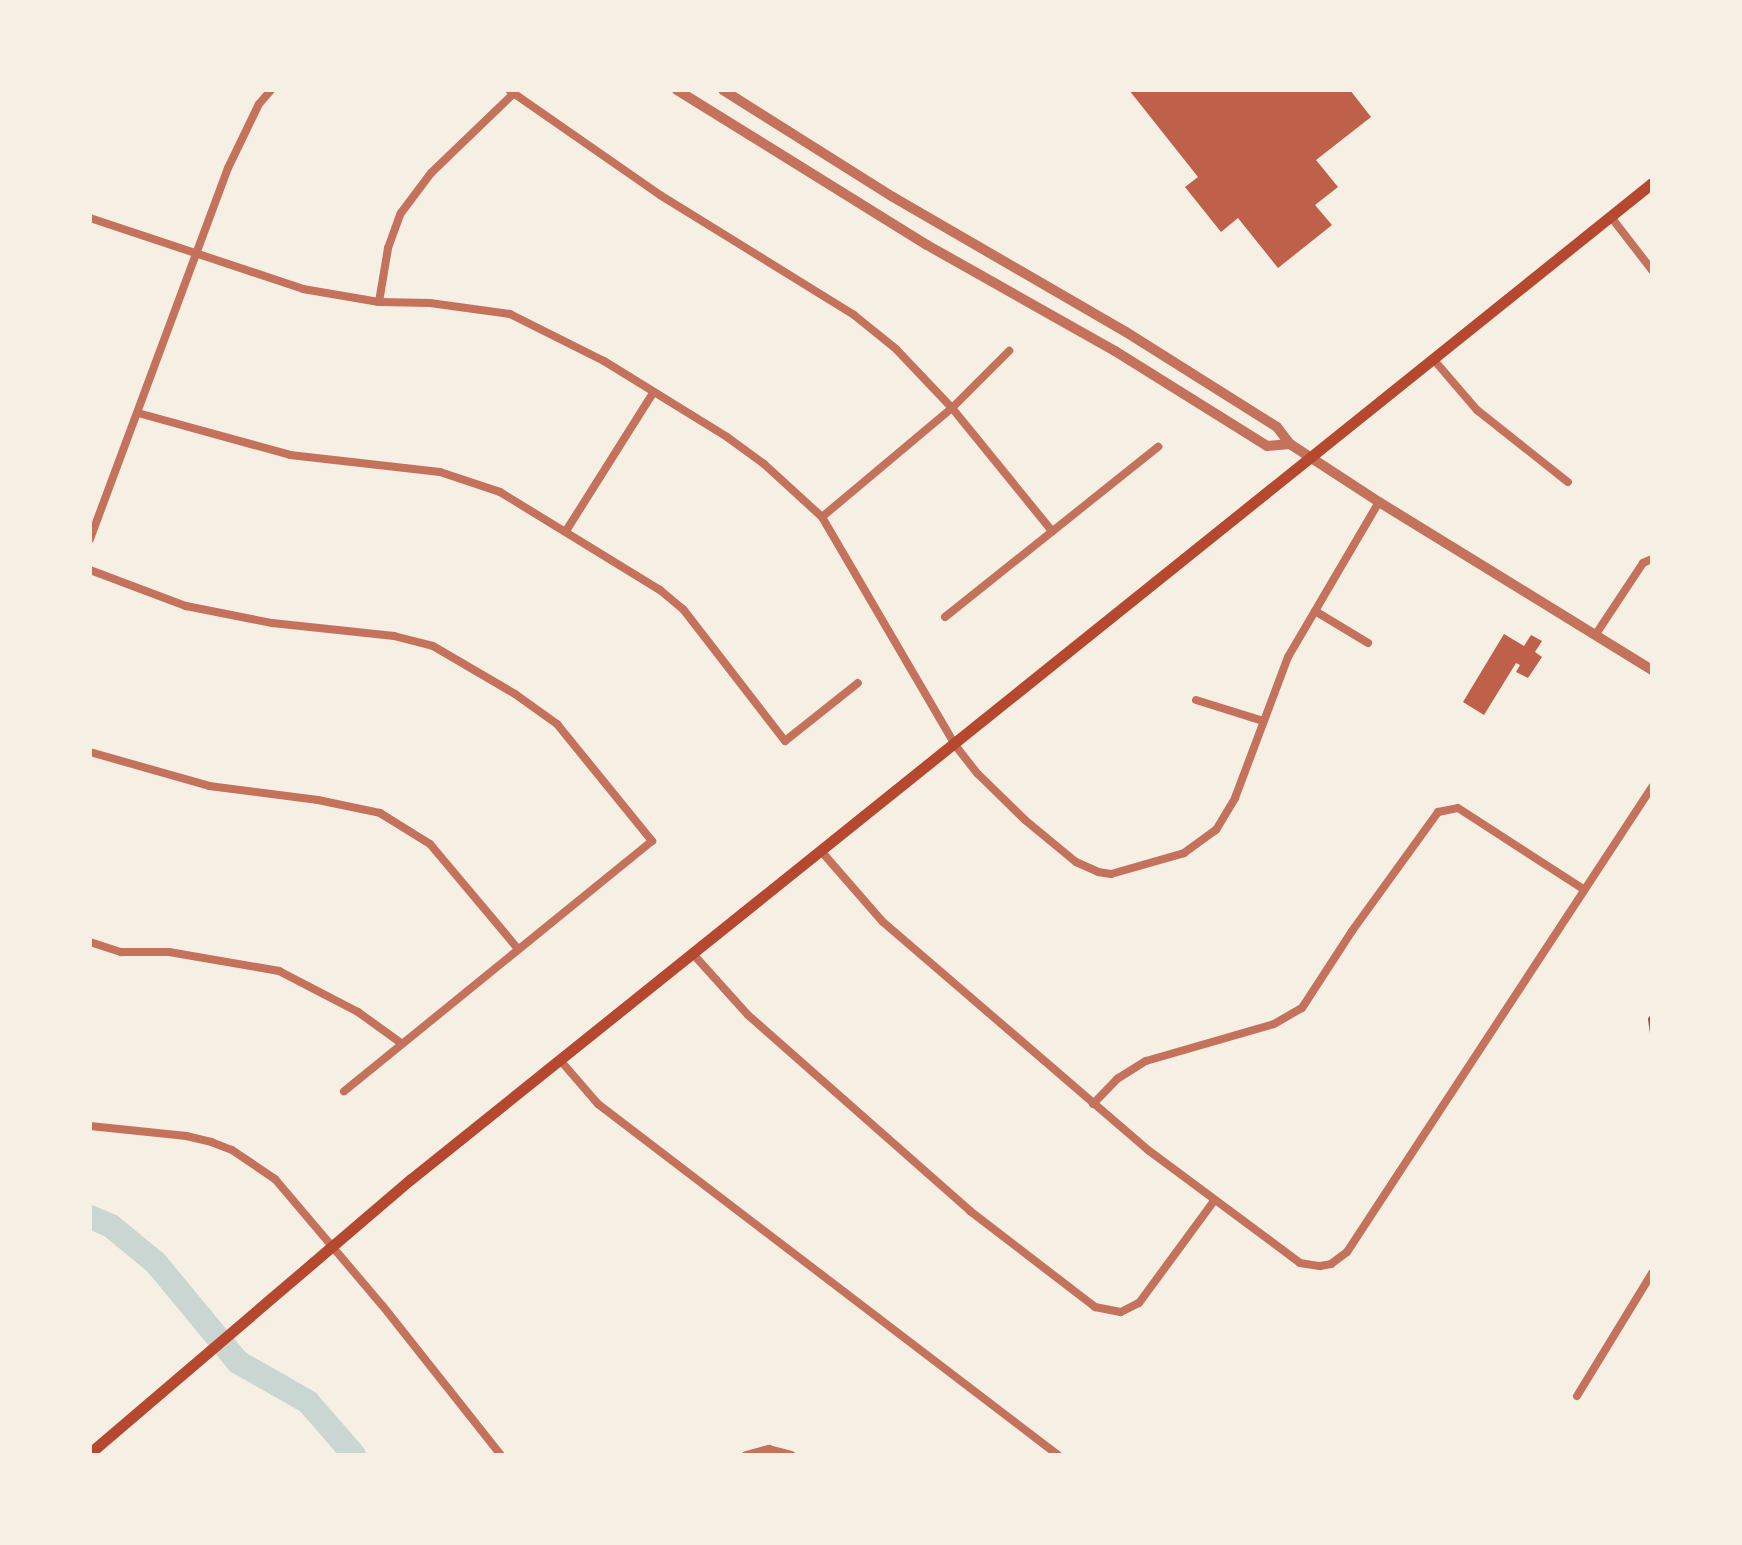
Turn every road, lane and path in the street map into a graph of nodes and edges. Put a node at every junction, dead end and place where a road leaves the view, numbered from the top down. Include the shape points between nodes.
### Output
1 (271, 90) edge
2 (677, 90) edge
3 (723, 90) edge
4 (511, 92) edge
5 (1652, 183) edge
6 (1611, 217) junction
7 (90, 218) edge
8 (195, 254) junction
9 (1652, 270) edge
10 (379, 302) junction
11 (1009, 351) dead end
12 (1434, 360) junction
13 (653, 393) junction
14 (952, 408) junction
15 (138, 413) junction
16 (1290, 444) junction
17 (1158, 447) dead end
18 (1310, 458) junction
19 (1568, 482) dead end
20 (1379, 502) junction
21 (822, 517) junction
22 (566, 531) junction
23 (1052, 531) junction
24 (90, 539) edge
25 (1652, 559) edge
26 (90, 570) edge
27 (1315, 611) junction
28 (945, 617) dead end
29 (1596, 634) junction
30 (1368, 643) dead end
31 (1652, 670) edge
32 (858, 683) dead end
33 (1196, 700) dead end
34 (1263, 721) junction
35 (955, 745) junction
36 (90, 752) edge
37 (1652, 787) edge
38 (821, 851) junction
39 (1583, 889) junction
40 (90, 942) edge
41 (518, 949) junction
42 (693, 954) junction
43 (1652, 1014) edge
44 (1652, 1041) edge
45 (401, 1043) junction
46 (560, 1060) junction
47 (344, 1091) dead end
48 (1093, 1104) junction
49 (90, 1126) edge
50 (1214, 1201) junction
51 (333, 1245) junction
52 (1652, 1273) edge
53 (1577, 1396) dead end
54 (90, 1453) edge
55 (501, 1455) edge
56 (746, 1455) edge
57 (791, 1455) edge
58 (1058, 1455) edge

1 - 8 street via 228,168
2 - 16 street via 1267,446
3 - 16 street via 893,197 1126,332 1277,427
4 - 10 street via 431,173 401,213 388,248
4 - 14 street via 660,195 854,315 896,349
5 - 6 main road
6 - 9 street
6 - 12 main road
7 - 8 street
8 - 10 street via 303,289
8 - 15 street
10 - 13 street via 510,314 554,333
11 - 14 street
12 - 18 main road
12 - 19 street via 1477,410
13 - 21 street via 764,464
13 - 22 street
14 - 21 street
14 - 23 street
15 - 22 street via 290,455 464,477
15 - 24 street
16 - 18 street
17 - 23 street
18 - 20 street
18 - 35 main road
20 - 27 street
20 - 29 street
21 - 35 street
22 - 32 street via 683,609 785,741
23 - 28 street
25 - 29 street via 1643,563
26 - 41 street via 186,606 433,646 557,724 652,841
27 - 30 street
27 - 34 street via 1288,657
29 - 31 street
33 - 34 street
34 - 35 street via 1235,798 1211,836 1184,853 1111,874 1076,862 1025,820
35 - 38 main road
36 - 41 street via 209,786 380,813 430,844
37 - 39 street
38 - 42 main road
38 - 48 street via 883,922
39 - 48 street via 1458,808 1438,812 1302,1008 1274,1024 1146,1061 1117,1079
39 - 50 street via 1341,1258 1320,1266 1300,1263
40 - 45 street via 121,952 169,952 279,971 358,1012
41 - 45 street
42 - 46 main road
42 - 50 street via 740,1008 970,1211 1095,1307 1121,1312 1139,1303
43 - 44 path
45 - 47 street
46 - 51 main road
46 - 58 street via 598,1104
48 - 50 street
49 - 51 street via 186,1136 232,1150 275,1179
51 - 54 main road
51 - 55 street
52 - 53 street
56 - 57 street via 769,1449

